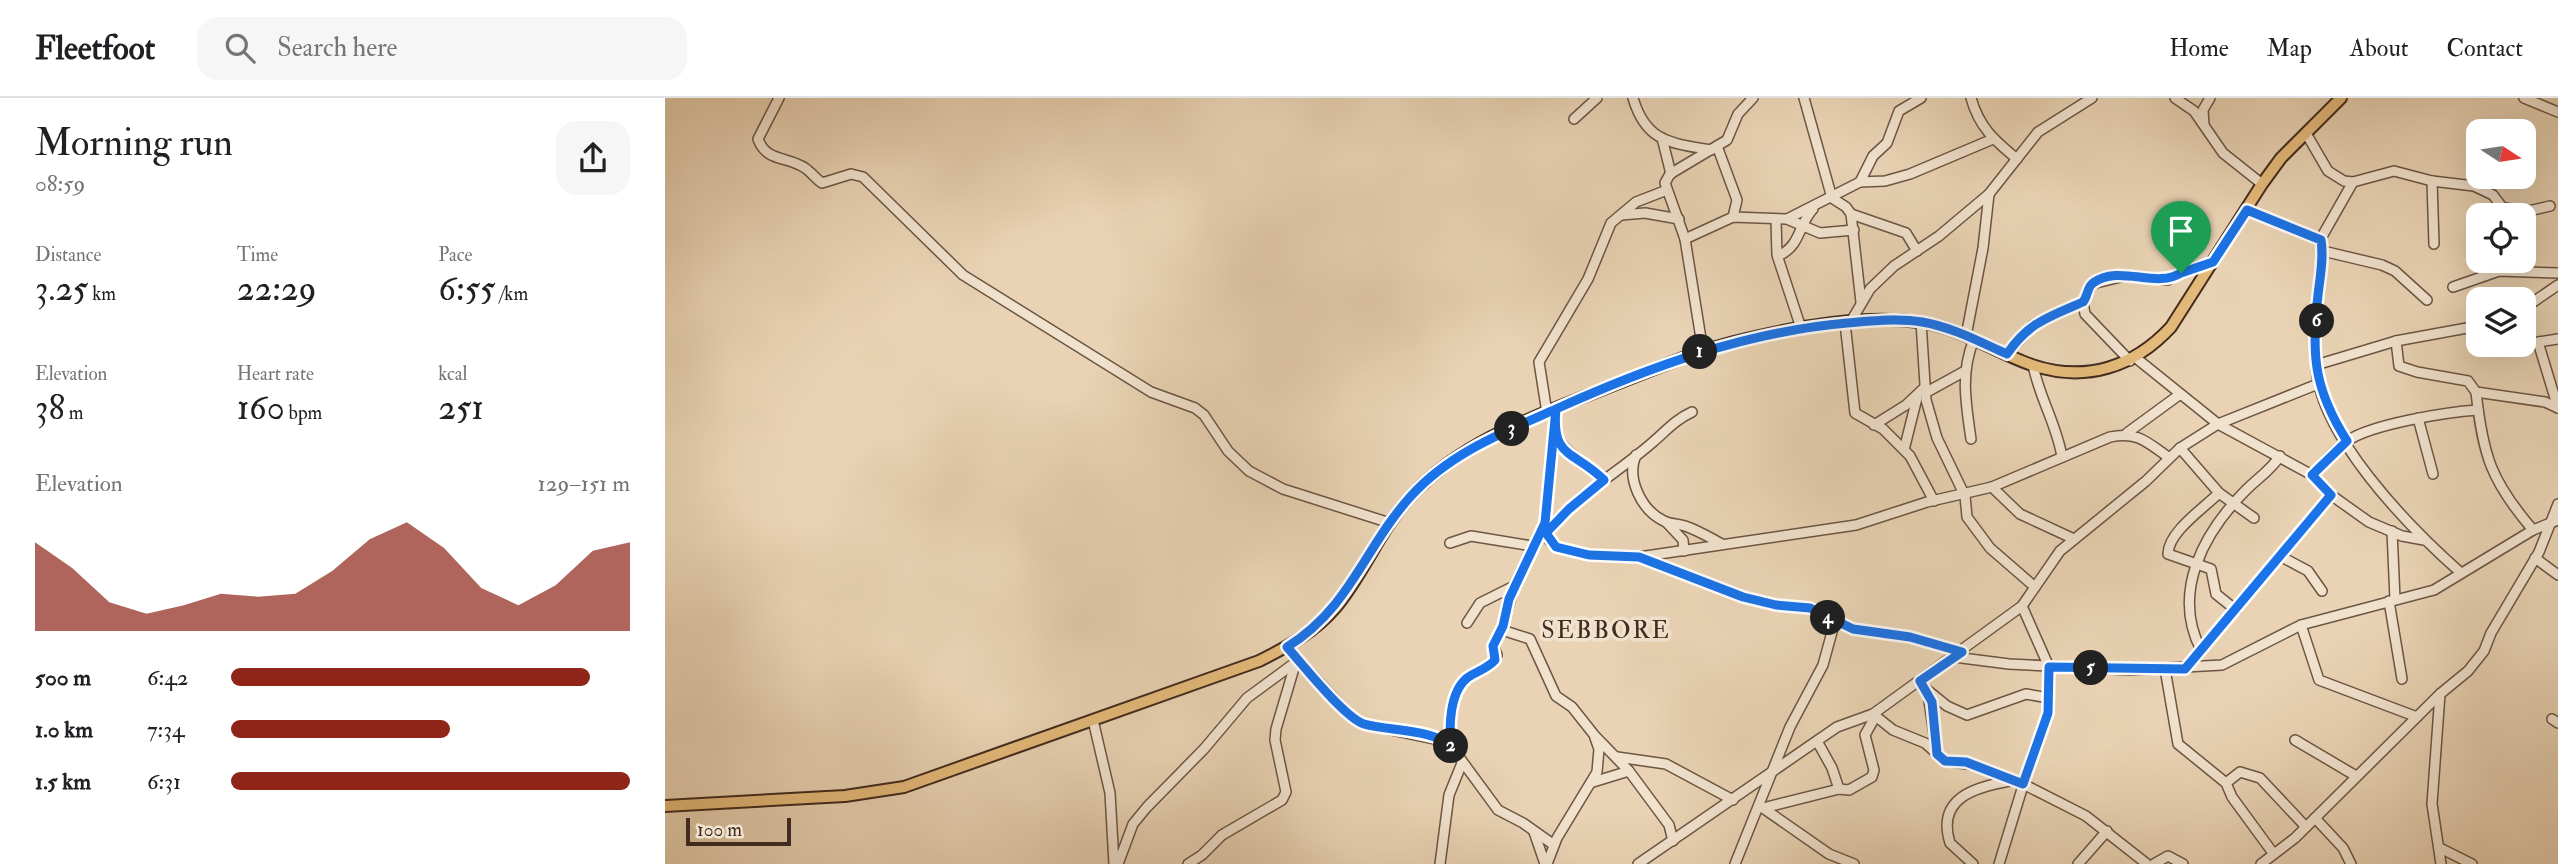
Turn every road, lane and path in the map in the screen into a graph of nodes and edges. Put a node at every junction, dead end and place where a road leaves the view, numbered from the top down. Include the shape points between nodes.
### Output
1 (779, 98) edge
2 (1597, 98) edge
3 (1633, 98) edge
4 (1753, 98) edge
5 (1804, 98) edge
6 (1971, 98) edge
7 (2092, 98) edge
8 (2167, 98) edge
9 (2176, 98) edge
10 (2210, 98) edge
11 (2341, 98) edge
12 (2524, 98) edge
13 (1919, 99) edge
14 (2558, 112) edge
15 (1574, 119) dead end
16 (2204, 125) junction
17 (2307, 135) junction
18 (1662, 138) junction
19 (1993, 139) junction
20 (1714, 148) junction
21 (2017, 159) junction
22 (1671, 174) junction
23 (2431, 181) junction
24 (1860, 182) junction
25 (2353, 182) junction
26 (2262, 184) junction
27 (1667, 190) junction
28 (1989, 194) junction
29 (1832, 198) junction
30 (2497, 203) edge
31 (1816, 206) junction
32 (2550, 206) dead end
33 (2536, 209) edge
34 (2247, 210) junction
35 (1851, 214) junction
36 (1621, 215) junction
37 (1733, 217) junction
38 (1679, 219) junction
39 (1764, 219) junction
40 (1787, 219) junction
41 (1776, 220) junction
42 (1804, 226) junction
43 (1854, 230) junction
44 (1774, 231) junction
45 (1685, 239) junction
46 (2321, 240) junction
47 (2434, 244) dead end
48 (1917, 251) junction
49 (2323, 251) junction
50 (1778, 256) junction
51 (2213, 262) junction
52 (2558, 273) edge
53 (2558, 285) edge
54 (2453, 287) dead end
55 (2427, 300) dead end
56 (2536, 300) edge
57 (1861, 302) junction
58 (2083, 302) junction
59 (1921, 322) junction
60 (1847, 323) junction
61 (1801, 328) junction
62 (2466, 328) edge
63 (1970, 338) junction
64 (2558, 339) edge
65 (2396, 341) junction
66 (1703, 351) junction
67 (2007, 354) junction
68 (2133, 359) junction
69 (2033, 365) junction
70 (2316, 365) junction
71 (1965, 371) junction
72 (2318, 384) junction
73 (2476, 392) junction
74 (1922, 393) junction
75 (2179, 395) junction
76 (2478, 410) junction
77 (1551, 411) junction
78 (1692, 412) dead end
79 (2418, 418) junction
80 (2218, 424) junction
81 (1874, 425) junction
82 (1553, 433) junction
83 (2127, 433) junction
84 (1971, 439) dead end
85 (2347, 441) junction
86 (2180, 448) junction
87 (1904, 450) junction
88 (1637, 454) junction
89 (2280, 456) junction
90 (2062, 457) junction
91 (2168, 457) junction
92 (2433, 474) dead end
93 (2312, 475) junction
94 (1604, 480) junction
95 (1992, 487) junction
96 (2219, 494) junction
97 (2331, 495) junction
98 (1965, 496) junction
99 (1934, 501) junction
100 (2234, 504) junction
101 (2558, 504) edge
102 (2254, 518) dead end
103 (1666, 522) junction
104 (2554, 522) edge
105 (1390, 523) junction
106 (1545, 528) junction
107 (2533, 530) junction
108 (2392, 531) junction
109 (2074, 539) junction
110 (2424, 540) junction
111 (1450, 543) dead end
112 (1720, 543) junction
113 (1532, 546) junction
114 (1684, 551) junction
115 (2280, 556) junction
116 (1639, 557) junction
117 (2535, 558) junction
118 (2194, 564) junction
119 (2461, 573) junction
120 (2558, 575) edge
121 (1514, 586) junction
122 (2035, 587) junction
123 (2322, 591) dead end
124 (2392, 600) junction
125 (2022, 606) junction
126 (2237, 610) junction
127 (1835, 621) junction
128 (1467, 623) dead end
129 (2301, 625) junction
130 (1503, 626) junction
131 (1287, 647) junction
132 (2201, 650) junction
133 (1958, 654) junction
134 (1296, 660) junction
135 (2049, 667) junction
136 (2165, 669) junction
137 (2185, 669) junction
138 (2402, 679) dead end
139 (1923, 685) junction
140 (2440, 694) junction
141 (2049, 698) junction
142 (1874, 716) junction
143 (2417, 718) junction
144 (1093, 720) junction
145 (1595, 736) junction
146 (2295, 740) dead end
147 (1817, 741) junction
148 (1451, 748) junction
149 (1937, 754) junction
150 (1617, 757) junction
151 (1462, 763) junction
152 (1629, 771) junction
153 (1769, 776) junction
154 (2356, 776) junction
155 (2012, 780) junction
156 (1593, 782) junction
157 (2227, 783) junction
158 (2023, 784) junction
159 (1839, 789) junction
160 (1733, 800) junction
161 (665, 806) edge
162 (1760, 807) junction
163 (2315, 818) junction
164 (2307, 827) junction
165 (2107, 831) junction
166 (1534, 832) junction
167 (1676, 836) junction
168 (1554, 845) junction
169 (2440, 848) junction
170 (2273, 853) junction
171 (1116, 864) edge
172 (1188, 864) edge
173 (1440, 864) edge
174 (1546, 864) edge
175 (1638, 864) edge
176 (1735, 864) edge
177 (1854, 864) edge
178 (1973, 864) edge
179 (1999, 864) edge
180 (2078, 864) edge
181 (2147, 864) edge
182 (2154, 864) edge
183 (2183, 864) edge
184 (2261, 864) edge
185 (2351, 864) edge
186 (2441, 864) edge
187 (2472, 864) edge

1 - 105 street via 758,139 769,155 804,167 822,183 851,174 863,177 963,275 1151,392 1195,408 1248,471 1283,489
2 - 15 street
3 - 18 street via 1644,127
4 - 20 street via 1738,114 1727,140
5 - 29 street
6 - 19 street via 1977,119
7 - 21 street via 2038,132
8 - 9 street
9 - 16 street
10 - 16 street via 2203,110
11 - 17 main road
12 - 14 street
13 - 24 street via 1899,111 1887,143 1873,156
16 - 26 street via 2223,153
17 - 25 street via 2328,171
17 - 26 main road via 2281,158
18 - 20 street via 1679,145
18 - 22 street
19 - 21 street
19 - 24 street via 1910,174
20 - 22 street
20 - 37 street via 1737,200
21 - 28 street
22 - 27 street
23 - 25 street via 2394,171
23 - 30 street via 2474,186 2493,195
23 - 47 street
24 - 29 street
25 - 46 street
26 - 34 main road
27 - 36 street via 1636,202
27 - 38 street
28 - 48 street
28 - 63 street
29 - 31 street
29 - 35 street
31 - 40 street
31 - 42 street
32 - 33 street
34 - 46 street
34 - 51 main road
35 - 43 street
35 - 48 street via 1903,231
36 - 38 street via 1645,213
36 - 77 street via 1611,223 1587,279 1539,362
37 - 39 street
37 - 45 street
38 - 45 street
39 - 41 street
39 - 44 street
40 - 41 street
40 - 42 street
41 - 44 street
42 - 43 street via 1834,234
42 - 50 street via 1793,247
43 - 57 street
44 - 50 street
45 - 66 street
46 - 49 street
48 - 57 street via 1894,266
49 - 55 street via 2395,271
49 - 70 street
50 - 61 street
51 - 58 street via 2186,269 2168,280 2125,276 2097,281
51 - 68 main road via 2171,327
52 - 54 street via 2499,271
53 - 56 street
57 - 60 street
58 - 67 street via 2024,331
58 - 68 street via 2088,319
59 - 60 main road
59 - 63 main road
59 - 74 street
60 - 61 main road
60 - 81 street via 1855,413
61 - 66 main road
62 - 65 street
63 - 67 main road
63 - 71 street
64 - 73 street via 2538,342 2558,408
65 - 70 street
65 - 73 street via 2399,366 2468,381
66 - 77 main road
67 - 69 main road
68 - 69 main road via 2077,372
68 - 75 street
69 - 90 street via 2060,439
70 - 72 street
71 - 74 street
71 - 84 street
72 - 80 street
72 - 85 street
73 - 76 street
74 - 81 street
74 - 87 street
74 - 98 street
75 - 80 street
75 - 83 street
76 - 79 street
76 - 107 street via 2485,456 2505,497
77 - 82 street
77 - 105 main road via 1483,441 1444,466
78 - 88 street via 1668,425
79 - 85 street
79 - 92 street
80 - 86 street
80 - 89 street
81 - 87 street
82 - 94 street via 1566,453 1583,460
82 - 106 street
83 - 90 street
83 - 91 street
85 - 93 street
85 - 110 street via 2373,484
86 - 91 street
86 - 96 street
87 - 99 street
88 - 94 street
88 - 103 street via 1633,465 1636,490
89 - 93 street
89 - 100 street
90 - 95 street
91 - 109 street via 2146,481
93 - 97 street
94 - 106 street
95 - 98 street
95 - 109 street via 2020,514
96 - 100 street
96 - 118 street via 2178,532 2167,550
97 - 108 street via 2368,522
97 - 115 street
98 - 99 street
98 - 122 street via 1967,517 1987,544
99 - 112 street via 1856,525
100 - 102 street
100 - 118 street
101 - 104 street
103 - 112 street
103 - 114 street via 1683,540
104 - 107 street
104 - 117 street
105 - 131 main road via 1336,606
106 - 113 street
106 - 116 street via 1556,547 1565,551
107 - 119 street
108 - 110 street
108 - 124 street
109 - 122 street
110 - 119 street
111 - 113 street via 1471,536
112 - 114 street
113 - 121 street
114 - 116 street
115 - 123 street via 2308,571
115 - 126 street
116 - 127 street via 1721,590 1776,605 1801,606
117 - 120 street
117 - 140 street via 2484,651
118 - 126 street via 2211,569 2216,594
118 - 132 street via 2190,615
119 - 124 street via 2434,590
121 - 128 street via 1480,603
121 - 130 street
122 - 125 street
124 - 129 street
124 - 138 street
125 - 133 street
125 - 135 street
126 - 132 street
127 - 133 street via 1870,634 1910,637
127 - 153 street via 1823,665
129 - 137 street via 2222,665
129 - 143 street via 2319,680
130 - 145 street via 1505,631 1530,639 1556,696
130 - 148 street via 1493,646 1495,660 1465,680 1454,700
131 - 134 street
131 - 144 main road via 1218,677
132 - 137 street
133 - 135 street
133 - 139 street
134 - 148 street via 1348,715 1363,723 1436,737
134 - 171 street via 1247,698 1147,807 1133,824
134 - 172 street via 1275,740 1286,793 1282,800 1222,835
135 - 136 street
135 - 141 street
136 - 137 street
136 - 157 street via 2178,744
139 - 141 street via 1947,706 1967,715 2026,694
139 - 142 street
139 - 149 street via 1932,702
140 - 143 street
140 - 169 street via 2432,804
141 - 158 street
142 - 147 street via 1837,727
142 - 149 street
142 - 159 street via 1865,735 1872,777 1849,790
143 - 154 street
144 - 161 main road via 904,787 845,796
144 - 171 street via 1111,802
145 - 150 street
145 - 156 street via 1598,762
146 - 154 street
147 - 153 street
147 - 159 street
148 - 151 street
149 - 155 street via 1945,761 1966,762
150 - 152 street
150 - 160 street via 1666,764
151 - 166 street via 1498,810
151 - 173 street via 1450,795
152 - 156 street
152 - 167 street
153 - 160 street
153 - 162 street
154 - 163 street
155 - 158 street
155 - 178 street via 1960,797 1947,818 1950,843
156 - 168 street via 1581,794
157 - 164 street via 2241,772 2253,774
157 - 170 street via 2232,797
158 - 165 street
158 - 179 street
159 - 162 street
160 - 167 street
162 - 176 street
162 - 177 street via 1829,854
163 - 164 street
163 - 185 street via 2343,848
164 - 170 street
165 - 180 street
165 - 181 street
166 - 168 street
166 - 174 street
167 - 175 street
168 - 174 street
169 - 186 street
169 - 187 street
170 - 184 street
182 - 183 street via 2168,856

